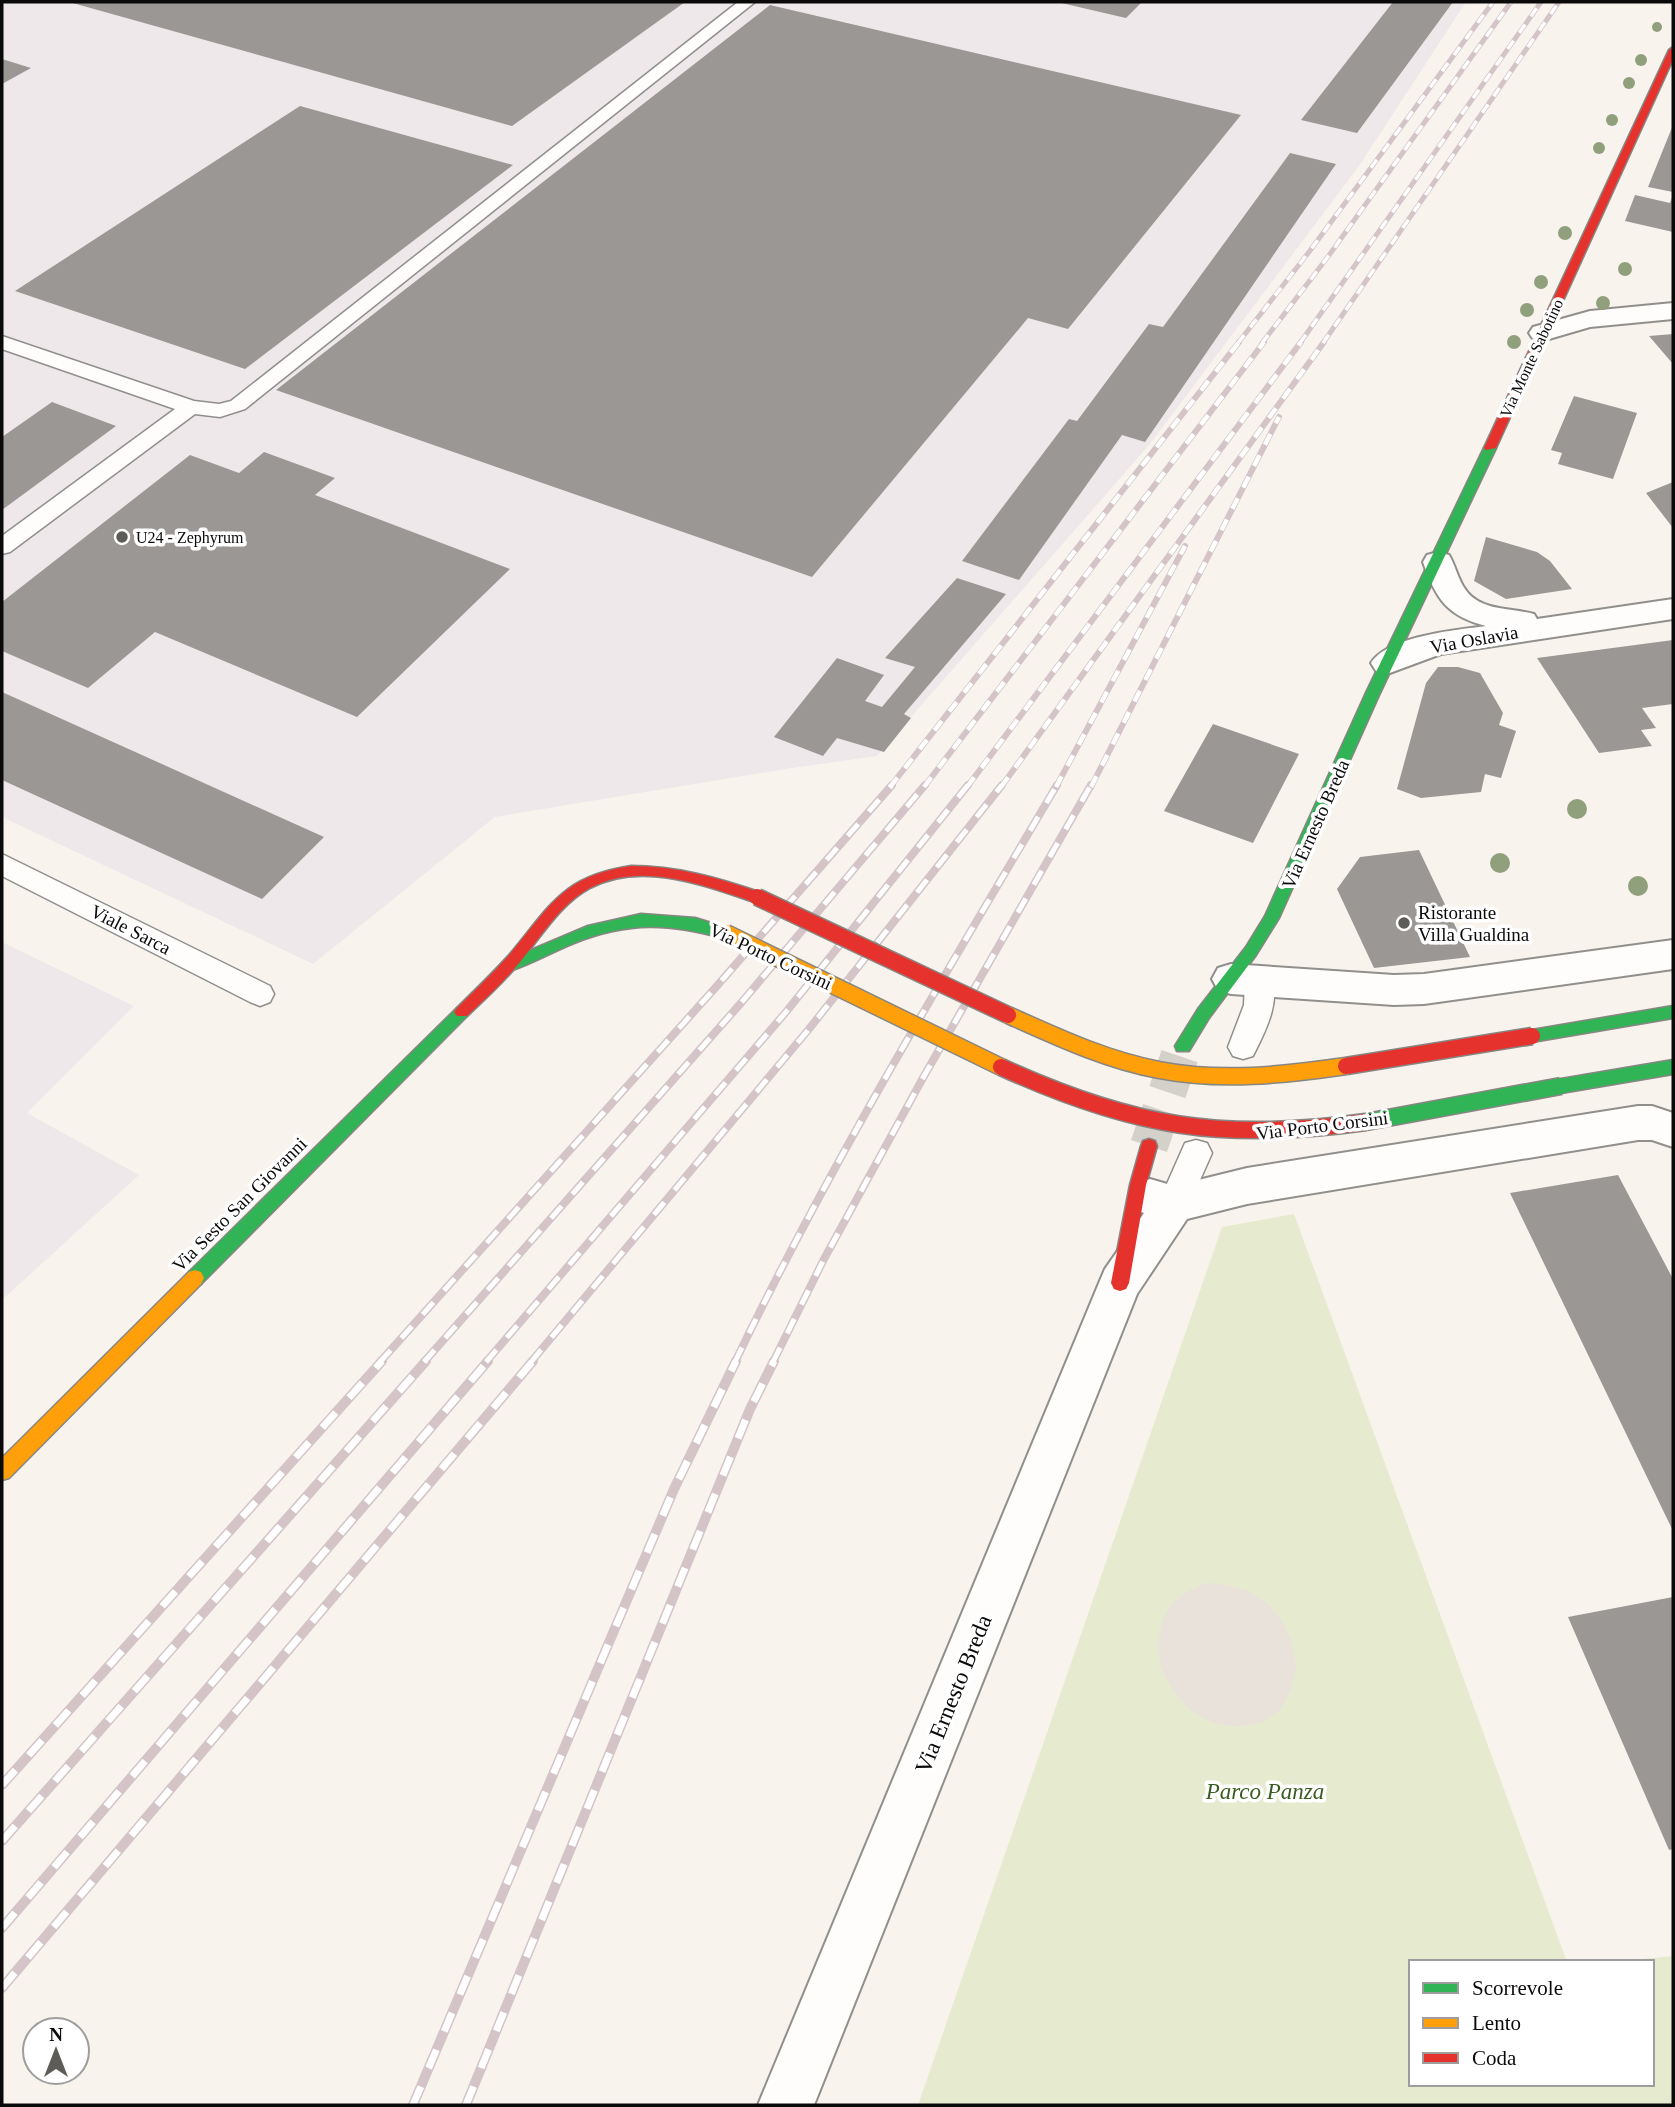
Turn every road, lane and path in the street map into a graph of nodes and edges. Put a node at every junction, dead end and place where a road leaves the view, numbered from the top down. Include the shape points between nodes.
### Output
1 (747, 2) edge
2 (1673, 50) edge
3 (1557, 302) junction
4 (1673, 311) edge
5 (1586, 320) junction
6 (1542, 333) junction
7 (2, 342) edge
8 (191, 407) junction
9 (2, 547) edge
10 (1438, 562) junction
11 (1673, 609) edge
12 (1564, 625) junction
13 (1387, 663) junction
14 (2, 864) edge
15 (1673, 954) edge
16 (507, 967) junction
17 (1245, 979) junction
18 (260, 993) dead end
19 (1673, 1012) edge
20 (1183, 1046) tunnel mouth
21 (1243, 1047) dead end
22 (1673, 1067) edge
23 (1673, 1130) edge
24 (1149, 1146) tunnel mouth
25 (1196, 1153) dead end
26 (1138, 1185) junction
27 (1174, 1204) junction
28 (1120, 1283) junction
29 (2, 1471) edge
30 (786, 2105) edge

1 - 8 lane via 245,401 220,411
2 - 3 street, Via Monte Sabotino
3 - 5 street via 1564,313
3 - 6 street, Via Monte Sabotino
4 - 5 street
5 - 6 street
6 - 10 street, Via Monte Sabotino
7 - 8 lane
8 - 9 lane
10 - 12 street, Via Oslavia via 1454,599 1474,612
10 - 13 street, Via Monte Sabotino
11 - 12 street, Via Oslavia
12 - 13 street, Via Oslavia via 1441,643
13 - 17 street, Via Ernesto Breda
14 - 18 lane, Viale Sarca
15 - 17 street via 1424,989
16 - 19 street, bridge via 575,889 633,872 677,873 757,897 1024,1022 1110,1057 1159,1070 1220,1077 1299,1073
16 - 22 street, Via Porto Corsini, bridge via 620,920 694,921 1027,1080 1114,1113 1179,1128 1252,1135 1342,1126
16 - 29 street, Via Sesto San Giovanni
17 - 20 street, Via Ernesto Breda via 1215,994
17 - 21 lane via 1261,996
23 - 27 street via 1638,1124 1234,1188
24 - 26 street, Via Ernesto Breda
25 - 27 lane, Via Ernesto Breda
26 - 27 street via 1144,1194
26 - 28 street, Via Ernesto Breda
27 - 28 street, Via Ernesto Breda
28 - 30 street, Via Ernesto Breda

